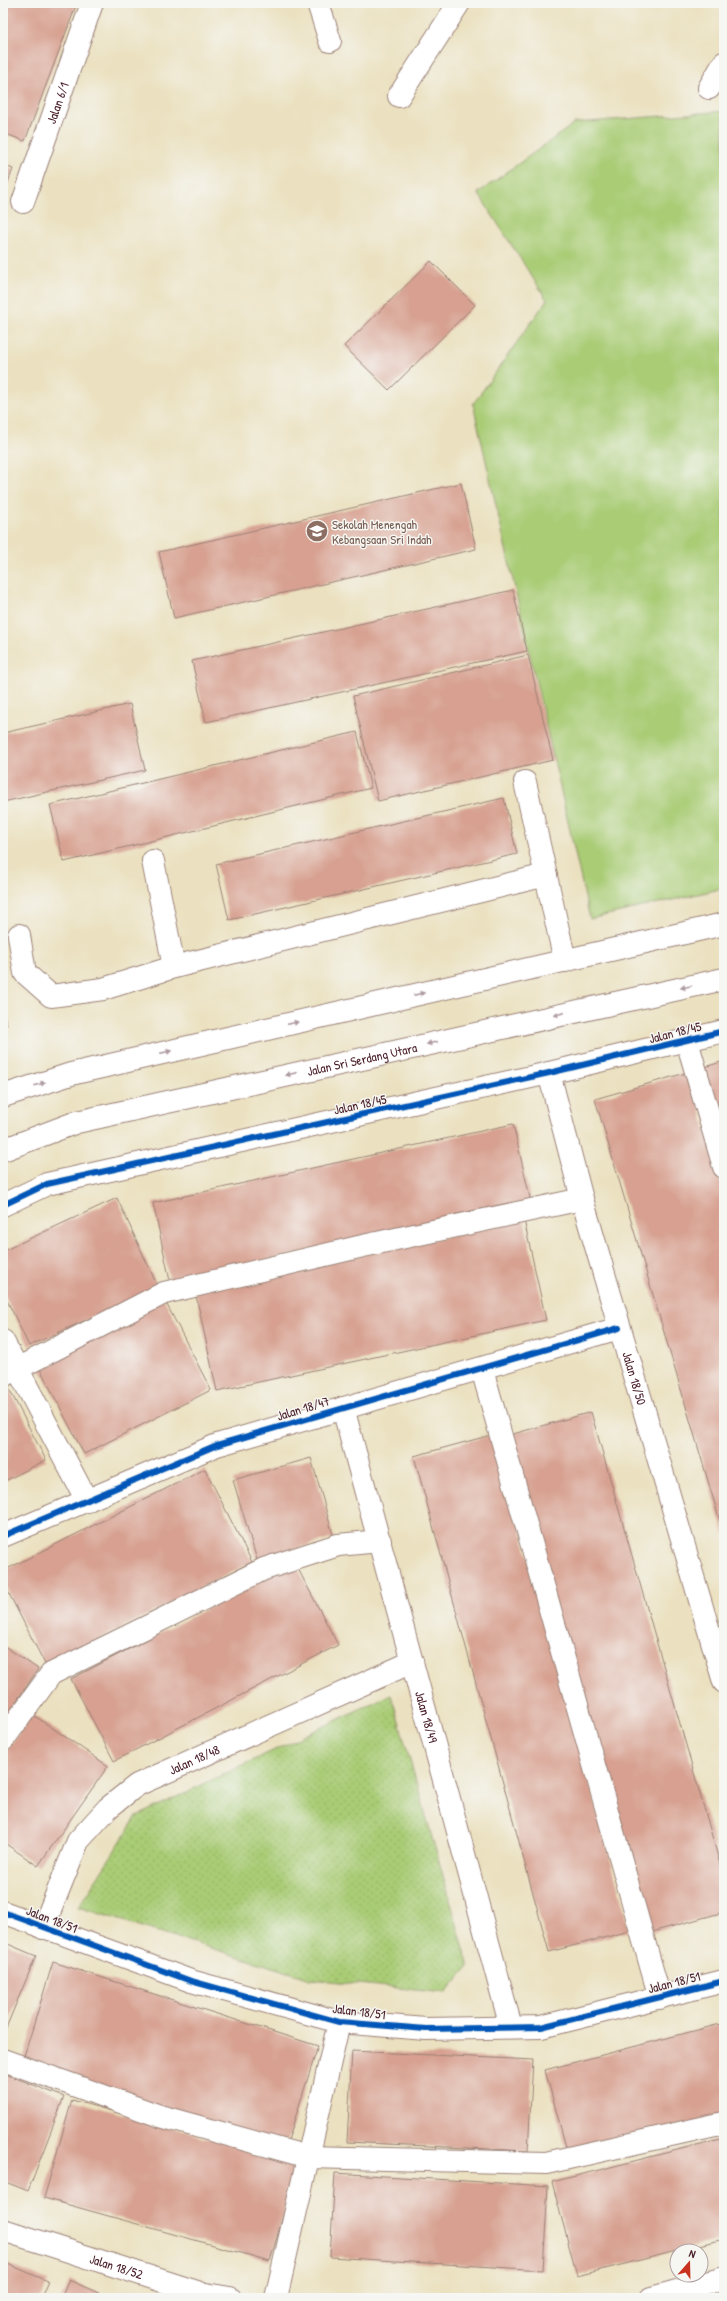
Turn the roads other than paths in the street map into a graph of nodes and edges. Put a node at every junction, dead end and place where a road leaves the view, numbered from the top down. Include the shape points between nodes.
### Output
1 (92, 3) edge
2 (318, 3) edge
3 (459, 3) edge
4 (330, 41) dead end
5 (724, 63) edge
6 (709, 88) dead end
7 (399, 96) dead end
8 (23, 202) dead end
9 (525, 782) dead end
10 (153, 861) dead end
11 (546, 875) junction
12 (724, 924) edge
13 (19, 935) dead end
14 (565, 961) junction
15 (174, 967) junction
16 (724, 979) edge
17 (724, 1031) edge
18 (687, 1041) junction
19 (549, 1073) junction
20 (3, 1096) edge
21 (3, 1150) edge
22 (724, 1167) edge
23 (582, 1199) junction
24 (3, 1205) edge
25 (619, 1328) junction
26 (3, 1341) edge
27 (482, 1369) junction
28 (10, 1373) edge
29 (343, 1408) junction
30 (87, 1501) junction
31 (3, 1536) edge
32 (380, 1541) junction
33 (718, 1640) edge
34 (412, 1662) junction
35 (724, 1682) edge
36 (3, 1740) edge
37 (3, 1912) edge
38 (43, 1928) junction
39 (724, 1981) edge
40 (660, 1998) junction
41 (339, 2022) junction
42 (511, 2027) junction
43 (3, 2060) edge
44 (724, 2123) edge
45 (308, 2157) junction
46 (3, 2230) edge
47 (724, 2278) edge
48 (199, 2295) edge
49 (230, 2298) edge
50 (276, 2298) edge
51 (651, 2298) edge

1 - 8 street, Jalan 6/1
2 - 4 street
3 - 7 street
5 - 6 street
9 - 11 street
10 - 15 street
11 - 14 street
11 - 15 street
12 - 14 street
13 - 15 street via 25,973 50,996 103,989
20 -> 14 street via 71,1074
16 -> 21 street, Jalan Sri Serdang Utara via 76,1122
17 - 18 street, Jalan 18/45
18 - 19 street, Jalan 18/45
18 - 22 street
19 - 23 street, Jalan 18/50
19 - 24 street, Jalan 18/45 via 47,1184
23 - 25 street, Jalan 18/50
23 - 28 street via 363,1246 164,1293
25 - 27 street, Jalan 18/47
25 - 33 street, Jalan 18/50
26 - 28 street
27 - 29 street, Jalan 18/47
27 - 40 street
28 - 30 street
29 - 30 street, Jalan 18/47 via 216,1445
29 - 32 street, Jalan 18/49
30 - 31 street, Jalan 18/47
32 - 34 street, Jalan 18/49
32 - 36 street via 338,1545 264,1569 51,1674
33 - 35 street, Jalan 18/50
34 - 38 street, Jalan 18/48 via 136,1785 108,1808 78,1841
34 - 42 street, Jalan 18/49
37 - 38 street, Jalan 18/51
38 - 41 street, Jalan 18/51 via 191,1981
39 - 40 street, Jalan 18/51
40 - 42 street, Jalan 18/51 via 541,2026
41 - 42 street, Jalan 18/51 via 426,2029
41 - 45 street
43 - 45 street via 160,2116
44 - 45 street via 546,2163
45 - 50 street
46 - 48 street, Jalan 18/52
47 - 51 street
48 - 49 street, Jalan 18/52

